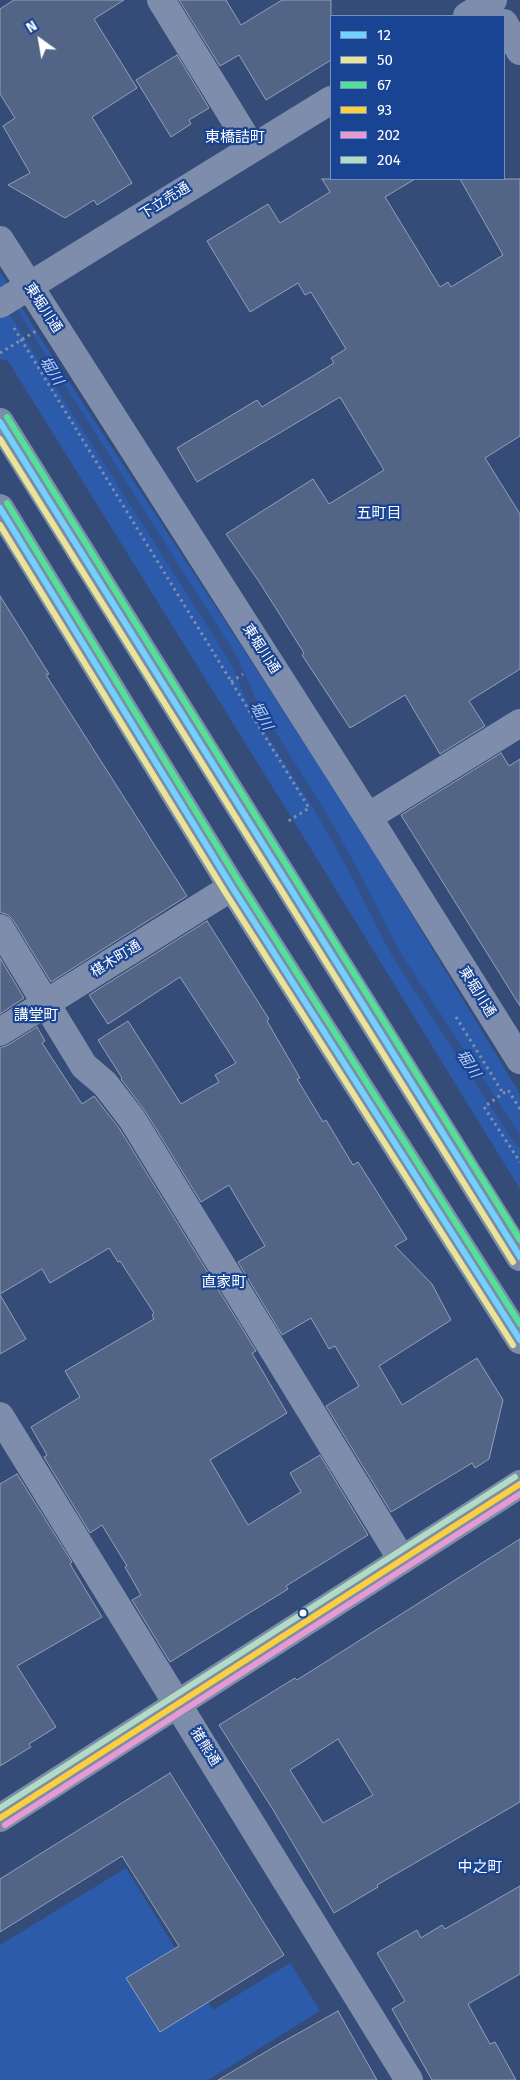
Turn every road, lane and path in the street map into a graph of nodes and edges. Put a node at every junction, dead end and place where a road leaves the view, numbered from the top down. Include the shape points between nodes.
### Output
1 (161, 0) edge
2 (492, 0) edge
3 (469, 15) edge
4 (500, 15) edge
5 (505, 25) edge
6 (520, 51) edge
7 (330, 101) edge
8 (252, 148) junction
9 (0, 240) edge
10 (13, 302) edge
11 (36, 331) dead end
12 (0, 353) edge
13 (0, 422) edge
14 (0, 508) edge
15 (247, 672) dead end
16 (231, 682) junction
17 (520, 723) edge
18 (368, 816) junction
19 (287, 822) dead end
20 (232, 887) junction
21 (0, 928) edge
22 (45, 1004) junction
23 (0, 1032) edge
24 (520, 1060) edge
25 (520, 1109) edge
26 (520, 1162) edge
27 (520, 1257) edge
28 (520, 1340) edge
29 (0, 1416) edge
30 (520, 1484) edge
31 (402, 1560) junction
32 (179, 1704) junction
33 (0, 1818) edge
34 (409, 2080) edge

1 - 8 street
2 - 3 street
2 - 4 street
5 - 6 street
7 - 8 street, 下立売通
8 - 10 street, 下立売通
9 - 10 street, 東堀川通
10 - 16 path
10 - 18 street, 東堀川通
11 - 12 path, bridge
13 - 27 main road
14 - 20 main road
15 - 16 path
16 - 19 path via 309,808
17 - 18 street
18 - 24 street, 東堀川通
20 - 22 street, 椹木町通
20 - 28 main road
21 - 22 street
22 - 23 street, 椹木町通
22 - 31 street via 84,1066 105,1084 132,1119
25 - 26 path via 508,1090 484,1106
29 - 32 street, 猪熊通
30 - 31 main road
31 - 32 main road
32 - 33 main road
32 - 34 street, 猪熊通

